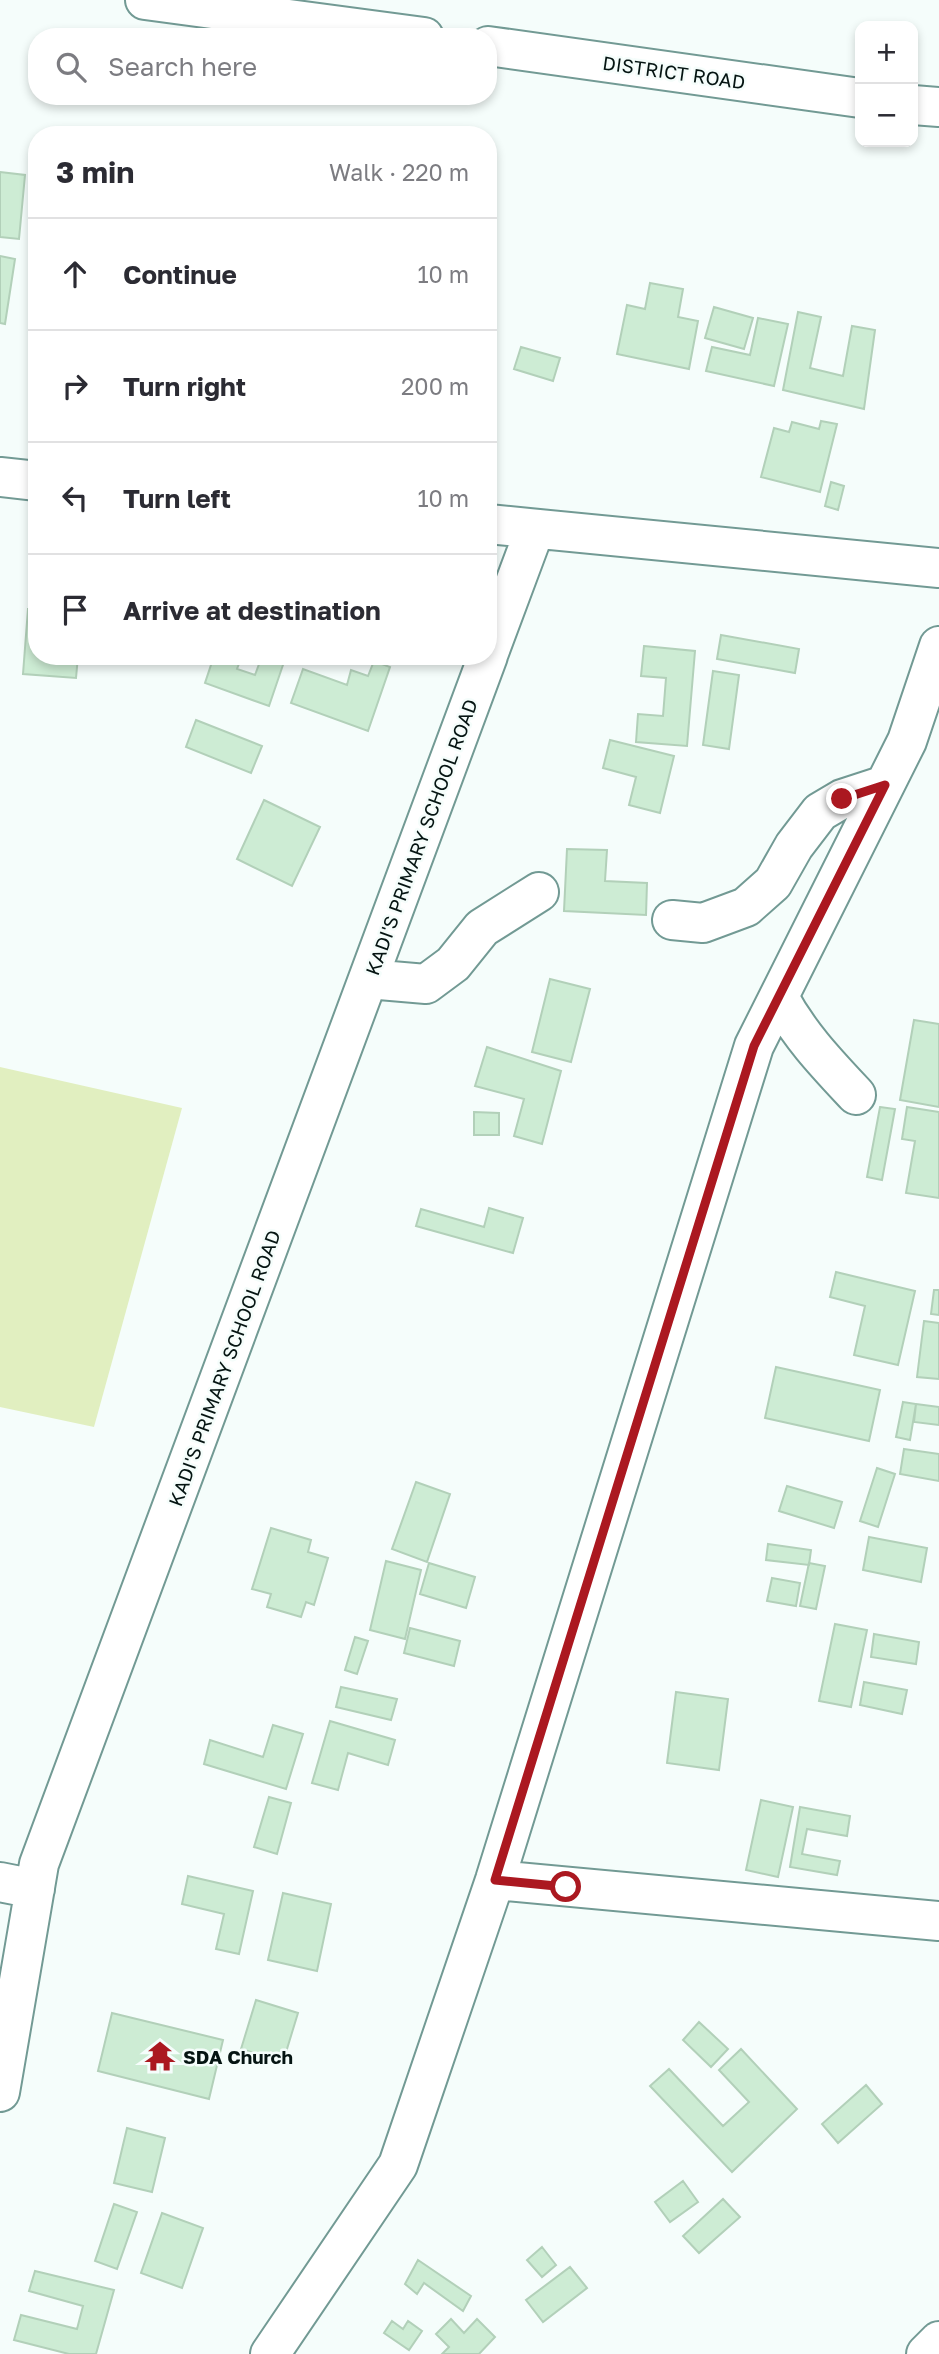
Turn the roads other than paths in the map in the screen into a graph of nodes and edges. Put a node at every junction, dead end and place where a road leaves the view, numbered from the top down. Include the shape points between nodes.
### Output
1 (145, 0) edge
2 (356, 28) edge
3 (497, 47) edge
4 (855, 97) edge
5 (918, 105) edge
6 (939, 107) edge
7 (0, 477) edge
8 (28, 480) edge
9 (497, 525) edge
10 (535, 529) junction
11 (939, 568) edge
12 (497, 632) edge
13 (939, 646) edge
14 (485, 665) edge
15 (885, 785) junction
16 (539, 891) dead end
17 (672, 920) dead end
18 (368, 979) junction
19 (779, 997) junction
20 (856, 1095) dead end
21 (495, 1880) junction
22 (17, 1886) edge
23 (939, 1921) edge
24 (0, 2092) edge
25 (939, 2341) edge
26 (270, 2354) edge
27 (926, 2354) edge

1 - 2 street
3 - 4 street, DISTRICT ROAD
5 - 6 street
7 - 8 street
9 - 10 street
10 - 11 street
10 - 12 street, KADI'S PRIMARY SCHOOL ROAD
13 - 15 street via 907,741
14 - 18 street, KADI'S PRIMARY SCHOOL ROAD
15 - 17 street via 842,799 820,812 773,883 746,907 703,923
15 - 19 street
16 - 18 street via 482,928 453,964 426,984
18 - 22 street, KADI'S PRIMARY SCHOOL ROAD via 44,1851
19 - 20 street via 819,1056
19 - 21 street via 754,1046
21 - 23 street
21 - 26 street via 398,2165
22 - 24 street, KADI'S PRIMARY SCHOOL ROAD
25 - 27 street

